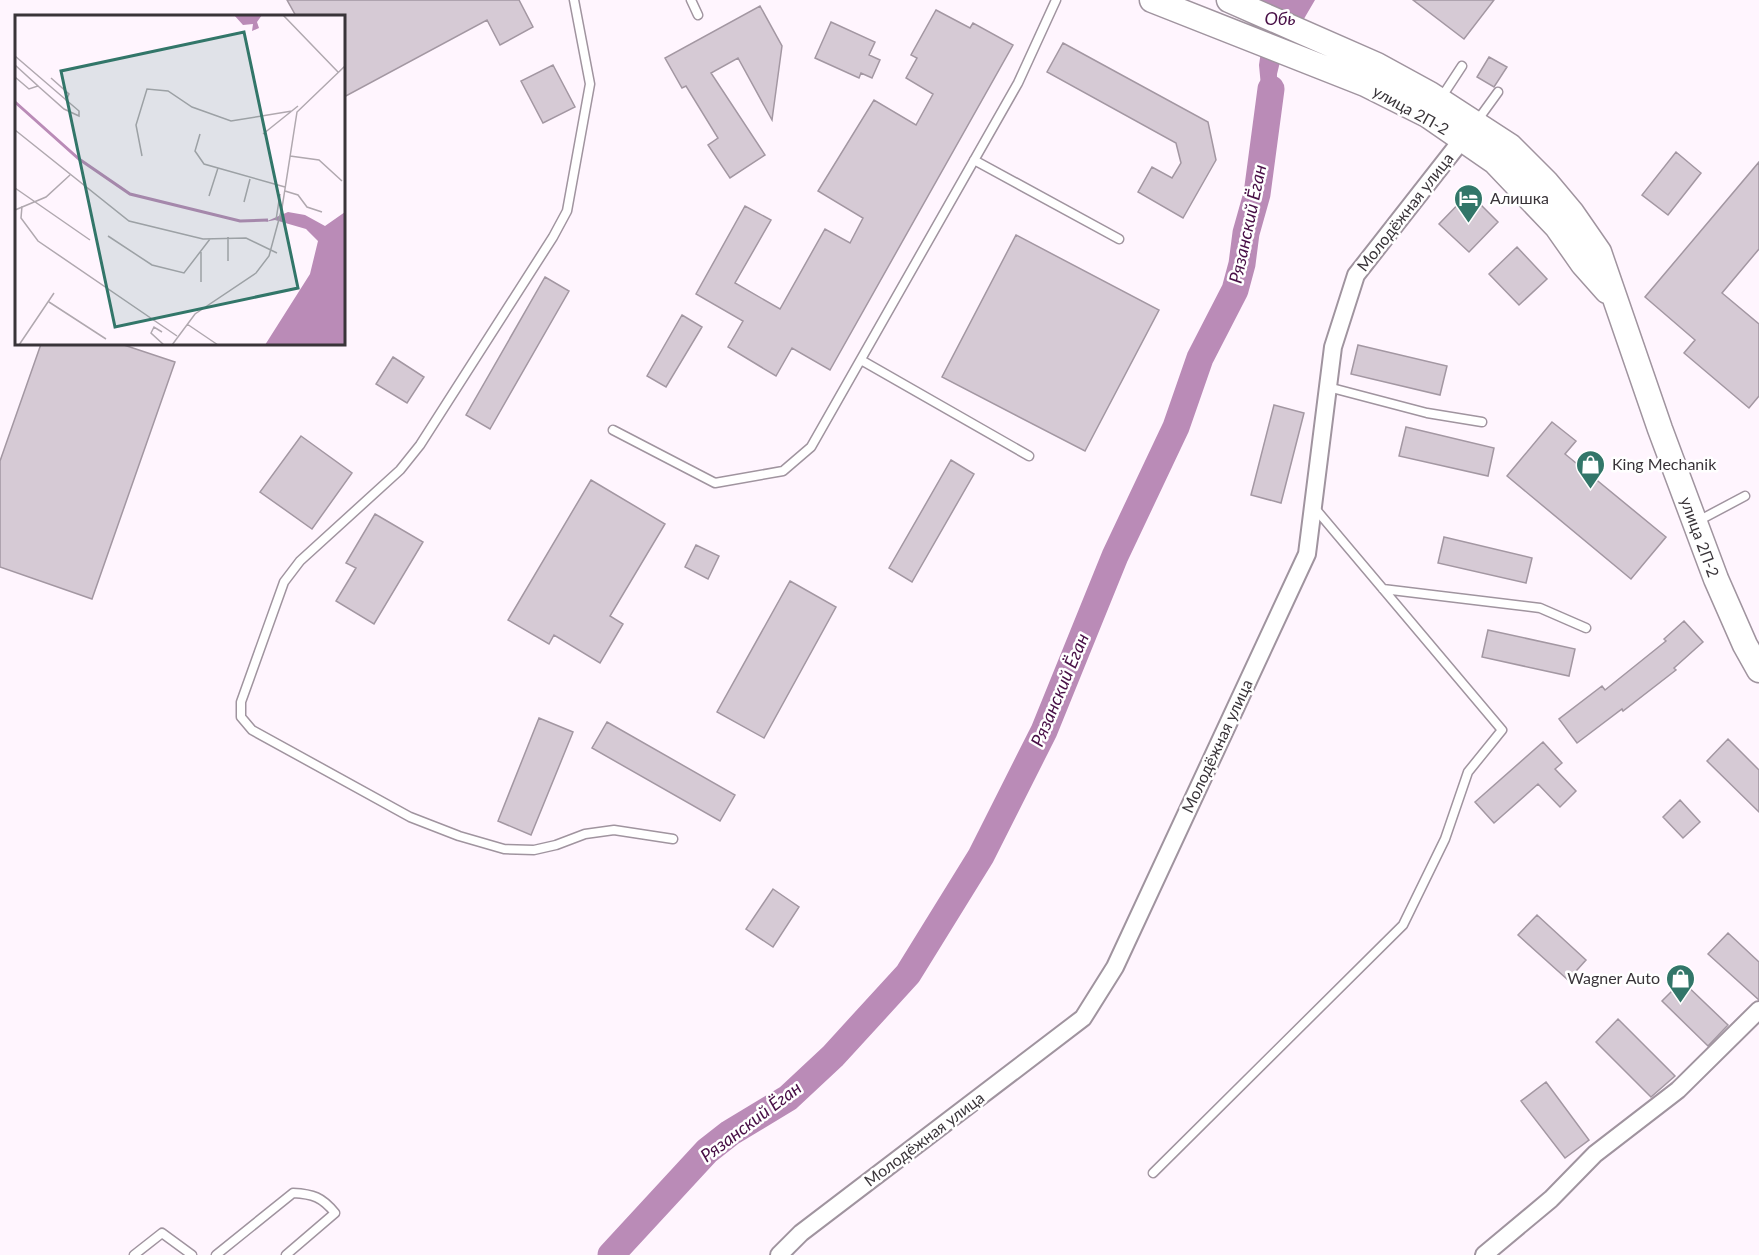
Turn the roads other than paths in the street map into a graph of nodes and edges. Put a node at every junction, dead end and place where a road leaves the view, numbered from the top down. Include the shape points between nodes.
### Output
1 (574, 0) edge
2 (691, 0) edge
3 (1056, 0) edge
4 (1152, 0) edge
5 (1229, 0) edge
6 (698, 15) dead end
7 (1462, 66) dead end
8 (1371, 74) junction
9 (1498, 92) dead end
10 (1440, 100) junction
11 (1469, 131) junction
12 (974, 160) junction
13 (1119, 239) dead end
14 (861, 360) junction
15 (1328, 387) junction
16 (1482, 422) dead end
17 (613, 430) dead end
18 (1029, 456) dead end
19 (1745, 496) dead end
20 (1313, 506) junction
21 (1695, 523) junction
22 (1383, 589) junction
23 (1586, 628) dead end
24 (1757, 662) edge
25 (673, 839) dead end
26 (1759, 1010) edge
27 (1153, 1173) dead end
28 (134, 1255) edge
29 (192, 1255) edge
30 (216, 1255) edge
31 (286, 1255) edge
32 (779, 1255) edge
33 (1484, 1255) edge

1 - 25 lane via 590,84 567,210 420,445 400,470 300,561 284,582 241,702 241,717 252,730 410,817 471,840 504,849 534,850 585,834 614,830
2 - 6 lane
3 - 12 lane via 1018,83
4 - 8 main road, улица 2П-2 via 1199,20
5 - 8 main road, улица 2П-2
7 - 10 lane
8 - 10 main road, улица 2П-2
8 - 11 main road, улица 2П-2 via 1427,115
9 - 11 lane
10 - 11 main road, улица 2П-2
11 - 15 street, Молодёжная улица via 1356,275 1333,347
11 - 21 main road, улица 2П-2 via 1510,146 1546,182 1599,252
12 - 13 lane
12 - 14 lane
14 - 17 lane via 811,447 783,471 715,483
14 - 18 lane
15 - 16 lane
15 - 20 street, Молодёжная улица
19 - 21 lane
20 - 22 lane
20 - 32 street, Молодёжная улица via 1307,554 1115,967 1083,1018 801,1233
21 - 24 main road, улица 2П-2 via 1716,579
22 - 23 lane via 1540,608
22 - 27 lane via 1502,730 1468,772 1445,838 1403,924
26 - 33 street via 1678,1090 1595,1154 1551,1199
28 - 29 lane via 162,1233
30 - 31 lane via 292,1193 309,1194 325,1201 335,1213

